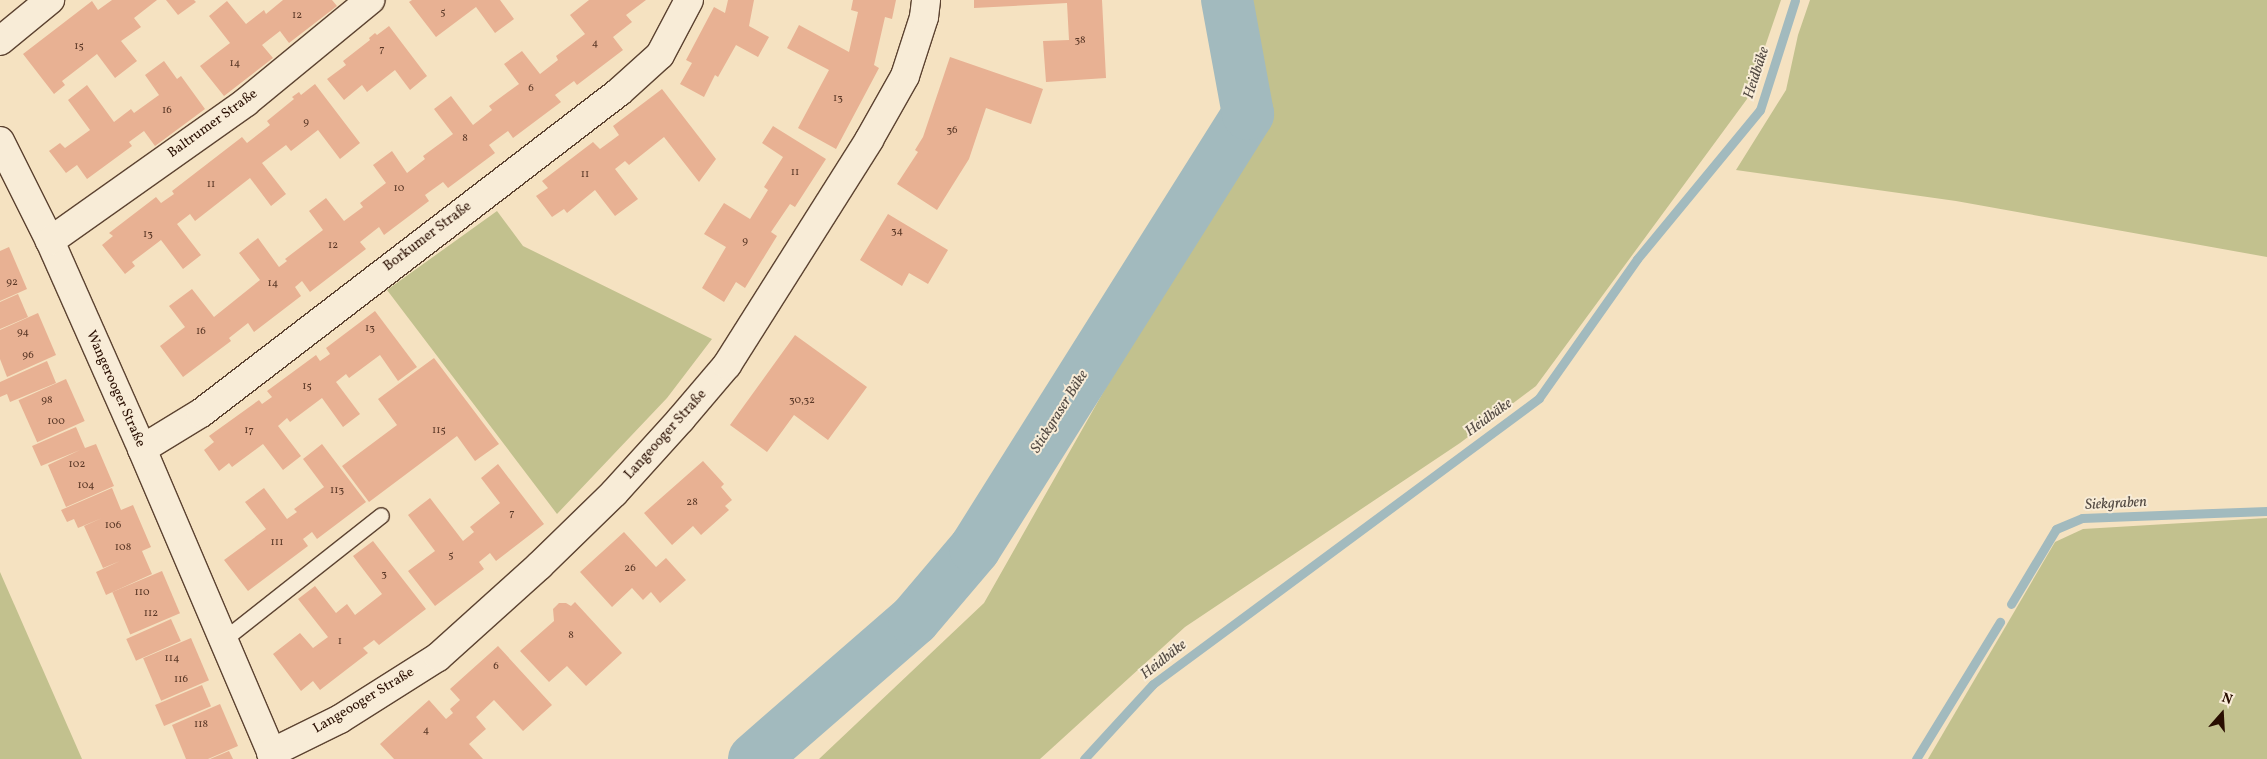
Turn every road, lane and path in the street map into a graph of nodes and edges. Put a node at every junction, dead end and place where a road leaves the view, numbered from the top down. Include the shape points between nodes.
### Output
1 (50, 0) edge
2 (370, 0) edge
3 (689, 0) edge
4 (926, 0) edge
5 (0, 41) edge
6 (0, 140) edge
7 (50, 241) junction
8 (142, 449) junction
9 (381, 515) dead end
10 (223, 640) junction
11 (273, 756) edge

1 - 5 street
2 - 7 street, Baltrumer Straße via 246,102
3 - 8 street, Borkumer Straße via 660,55 619,92 201,412
4 - 11 street, Langeooger Straße via 905,76 869,140 727,365 681,419 614,493 438,657 340,719
6 - 7 street, Wangerooger Straße
7 - 8 street, Wangerooger Straße
8 - 10 street, Wangerooger Straße
9 - 10 lane
10 - 11 street, Wangerooger Straße

